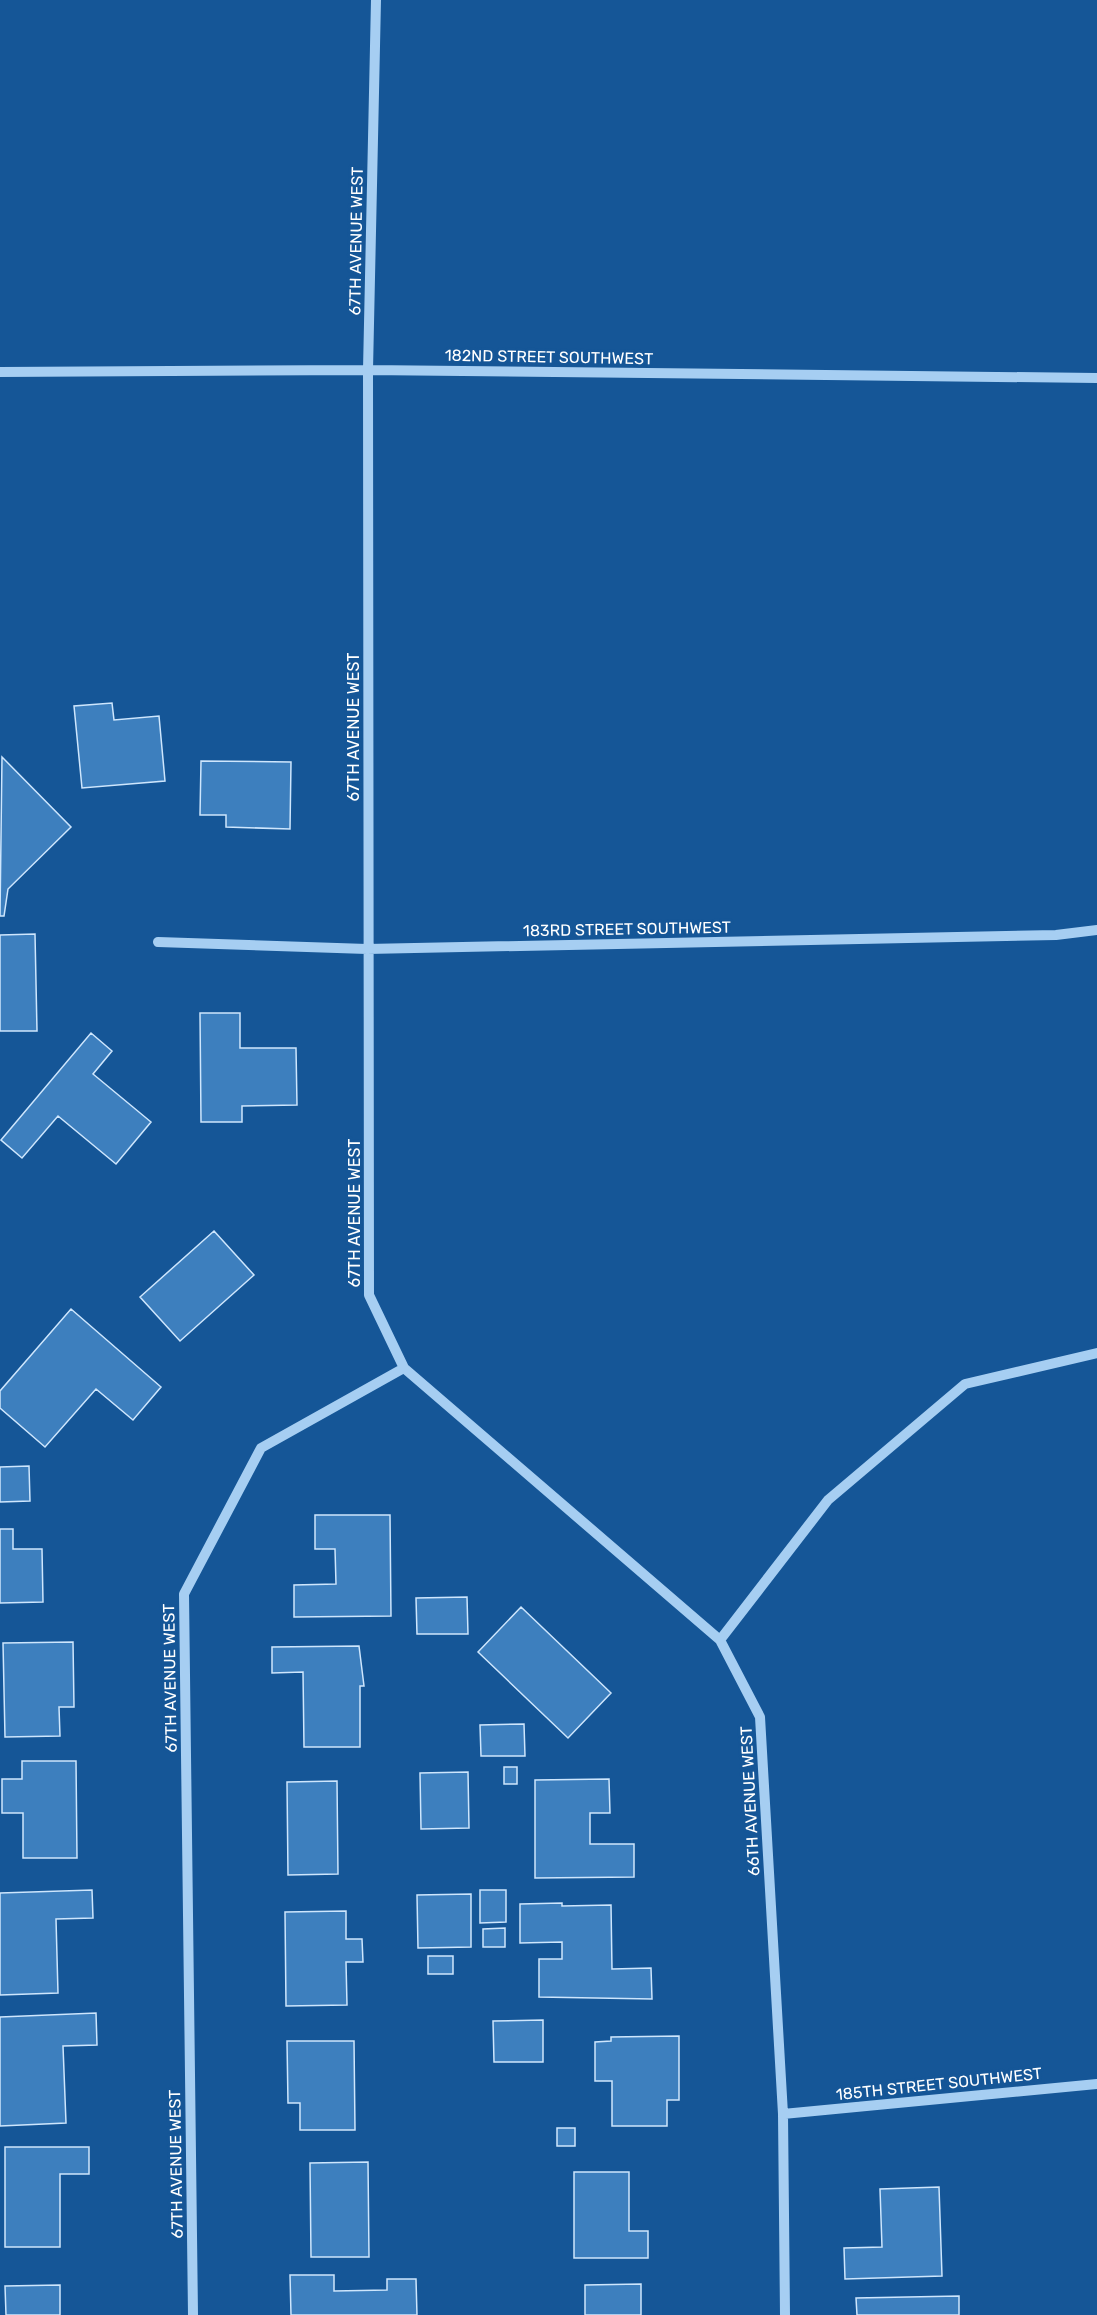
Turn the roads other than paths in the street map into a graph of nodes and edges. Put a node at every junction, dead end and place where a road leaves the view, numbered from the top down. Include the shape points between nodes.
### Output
1 (376, 0) edge
2 (369, 370) junction
3 (0, 372) edge
4 (1097, 378) edge
5 (1097, 930) edge
6 (158, 942) dead end
7 (367, 949) junction
8 (1097, 1353) edge
9 (404, 1368) junction
10 (720, 1640) junction
11 (1097, 2084) edge
12 (783, 2114) junction
13 (193, 2315) edge
14 (785, 2315) edge

1 - 2 street, 67TH AVENUE WEST
2 - 3 street, 182ND STREET SOUTHWEST
2 - 4 street, 182ND STREET SOUTHWEST
2 - 7 street, 67TH AVENUE WEST
5 - 7 street, 183RD STREET SOUTHWEST via 1056,935
6 - 7 street, 183RD STREET SOUTHWEST
7 - 9 street, 67TH AVENUE WEST via 369,1295
8 - 10 street via 965,1384 828,1500
9 - 10 street, 66TH AVENUE WEST
9 - 13 street, 67TH AVENUE WEST via 261,1448 184,1594
10 - 12 street, 66TH AVENUE WEST via 760,1718
11 - 12 street, 185TH STREET SOUTHWEST
12 - 14 street, 66TH AVENUE WEST

